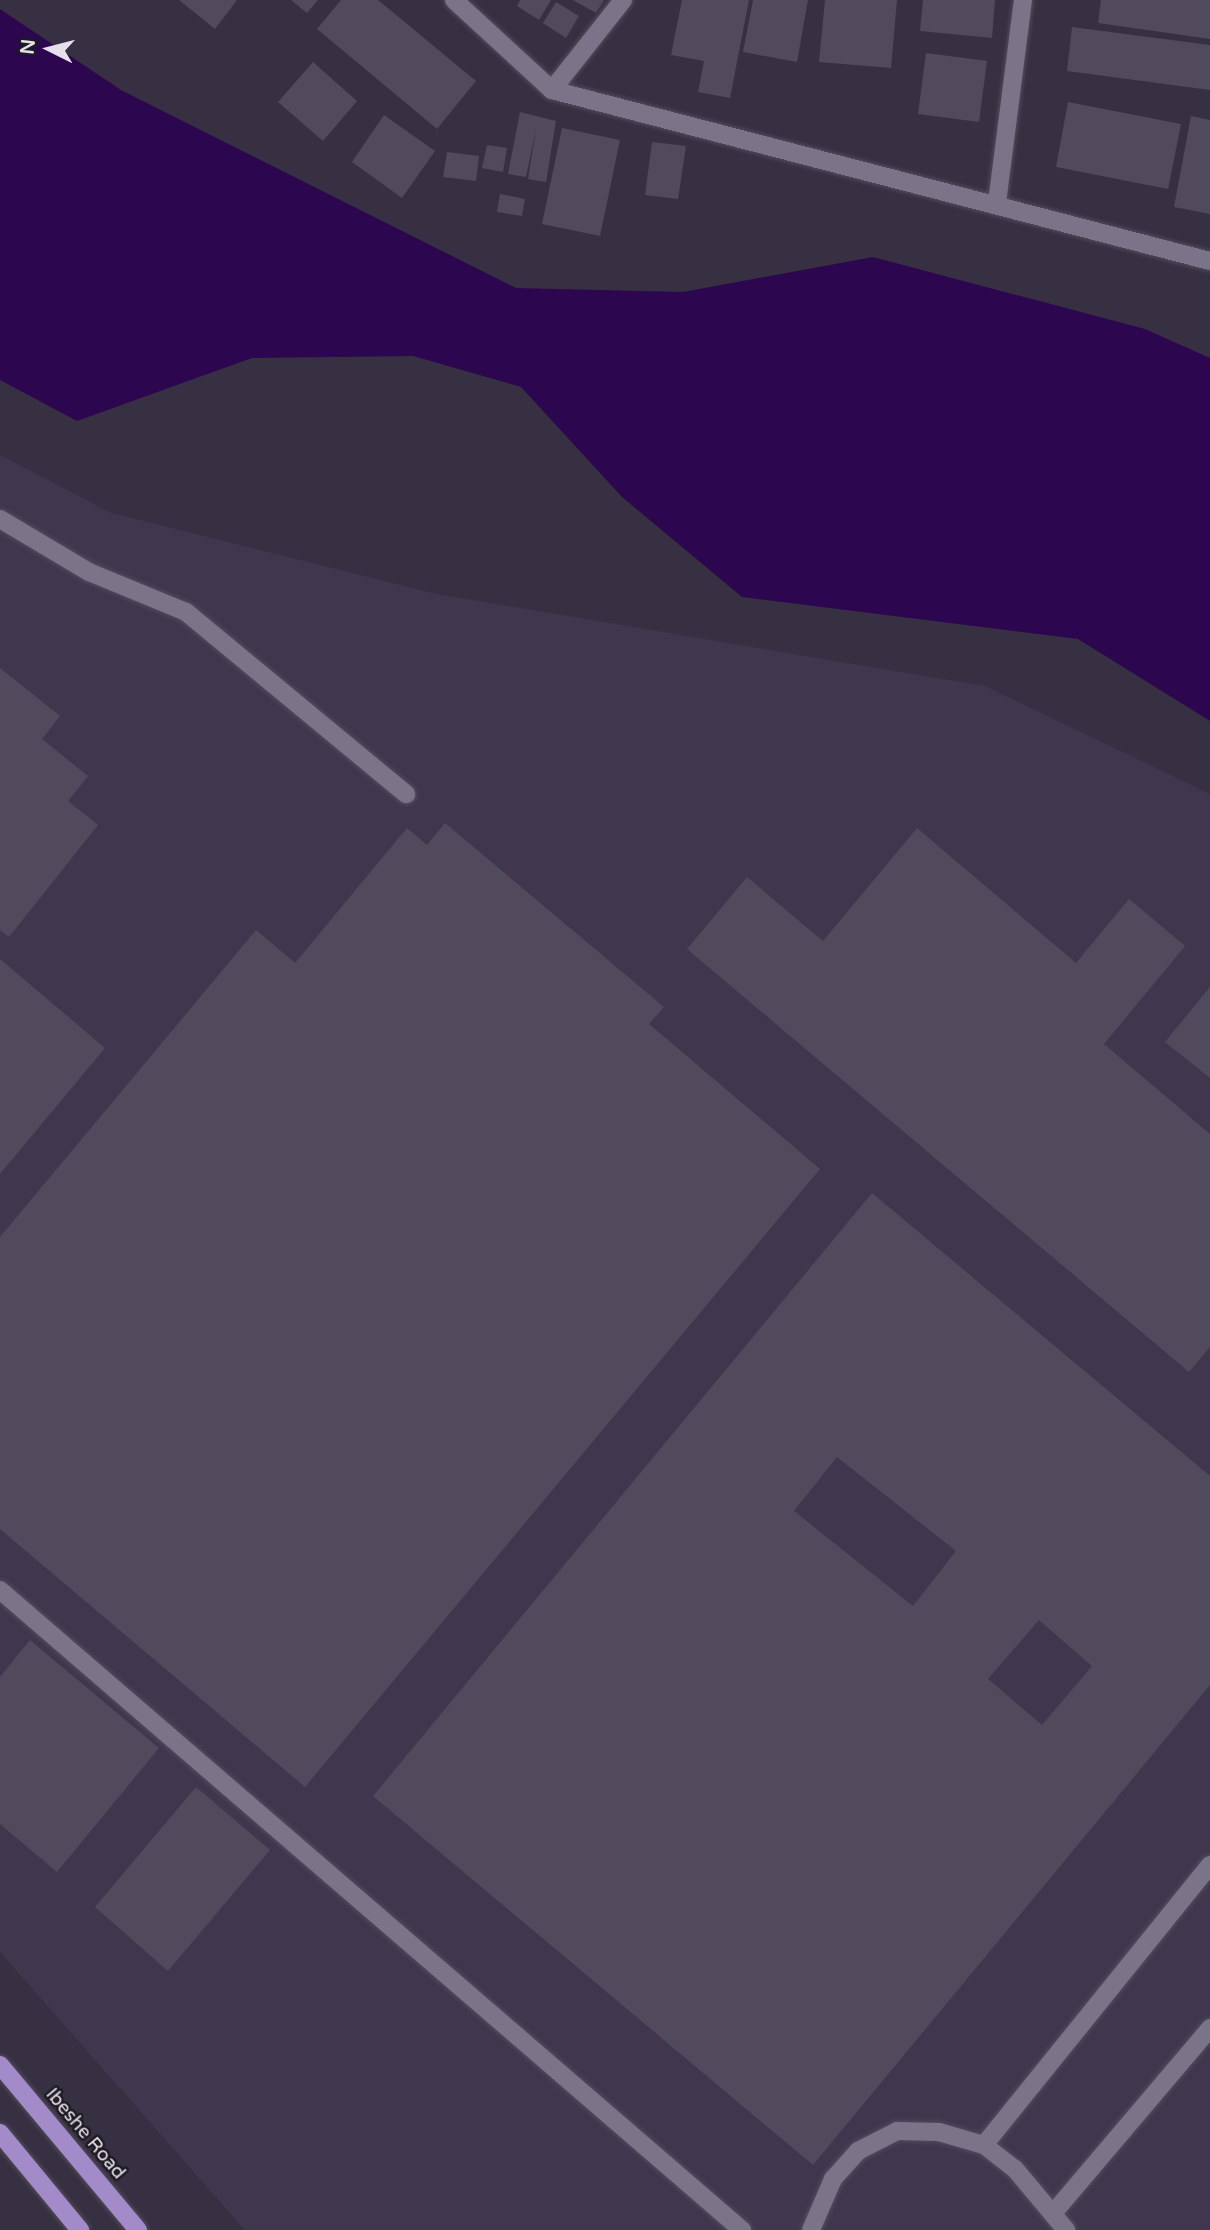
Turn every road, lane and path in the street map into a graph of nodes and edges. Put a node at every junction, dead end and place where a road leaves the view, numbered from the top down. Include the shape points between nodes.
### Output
1 (454, 0) edge
2 (623, 0) edge
3 (1023, 0) edge
4 (552, 90) junction
5 (997, 203) junction
6 (1210, 261) edge
7 (0, 519) edge
8 (406, 794) dead end
9 (0, 1590) edge
10 (1210, 1865) edge
11 (1210, 2028) edge
12 (0, 2065) edge
13 (0, 2133) edge
14 (984, 2145) junction
15 (1055, 2211) junction
16 (80, 2230) edge
17 (138, 2230) edge
18 (742, 2230) edge
19 (811, 2230) edge
20 (1066, 2230) edge

1 - 4 street
2 - 4 street
3 - 5 street
4 - 5 street
5 - 6 street
7 - 8 street via 89,572 186,612
9 - 18 street
10 - 14 street
11 - 15 street
12 - 17 main road, Ibeshe Road
13 - 16 main road
14 - 15 street
14 - 19 street via 939,2132 897,2131 858,2151 841,2170
15 - 20 street

